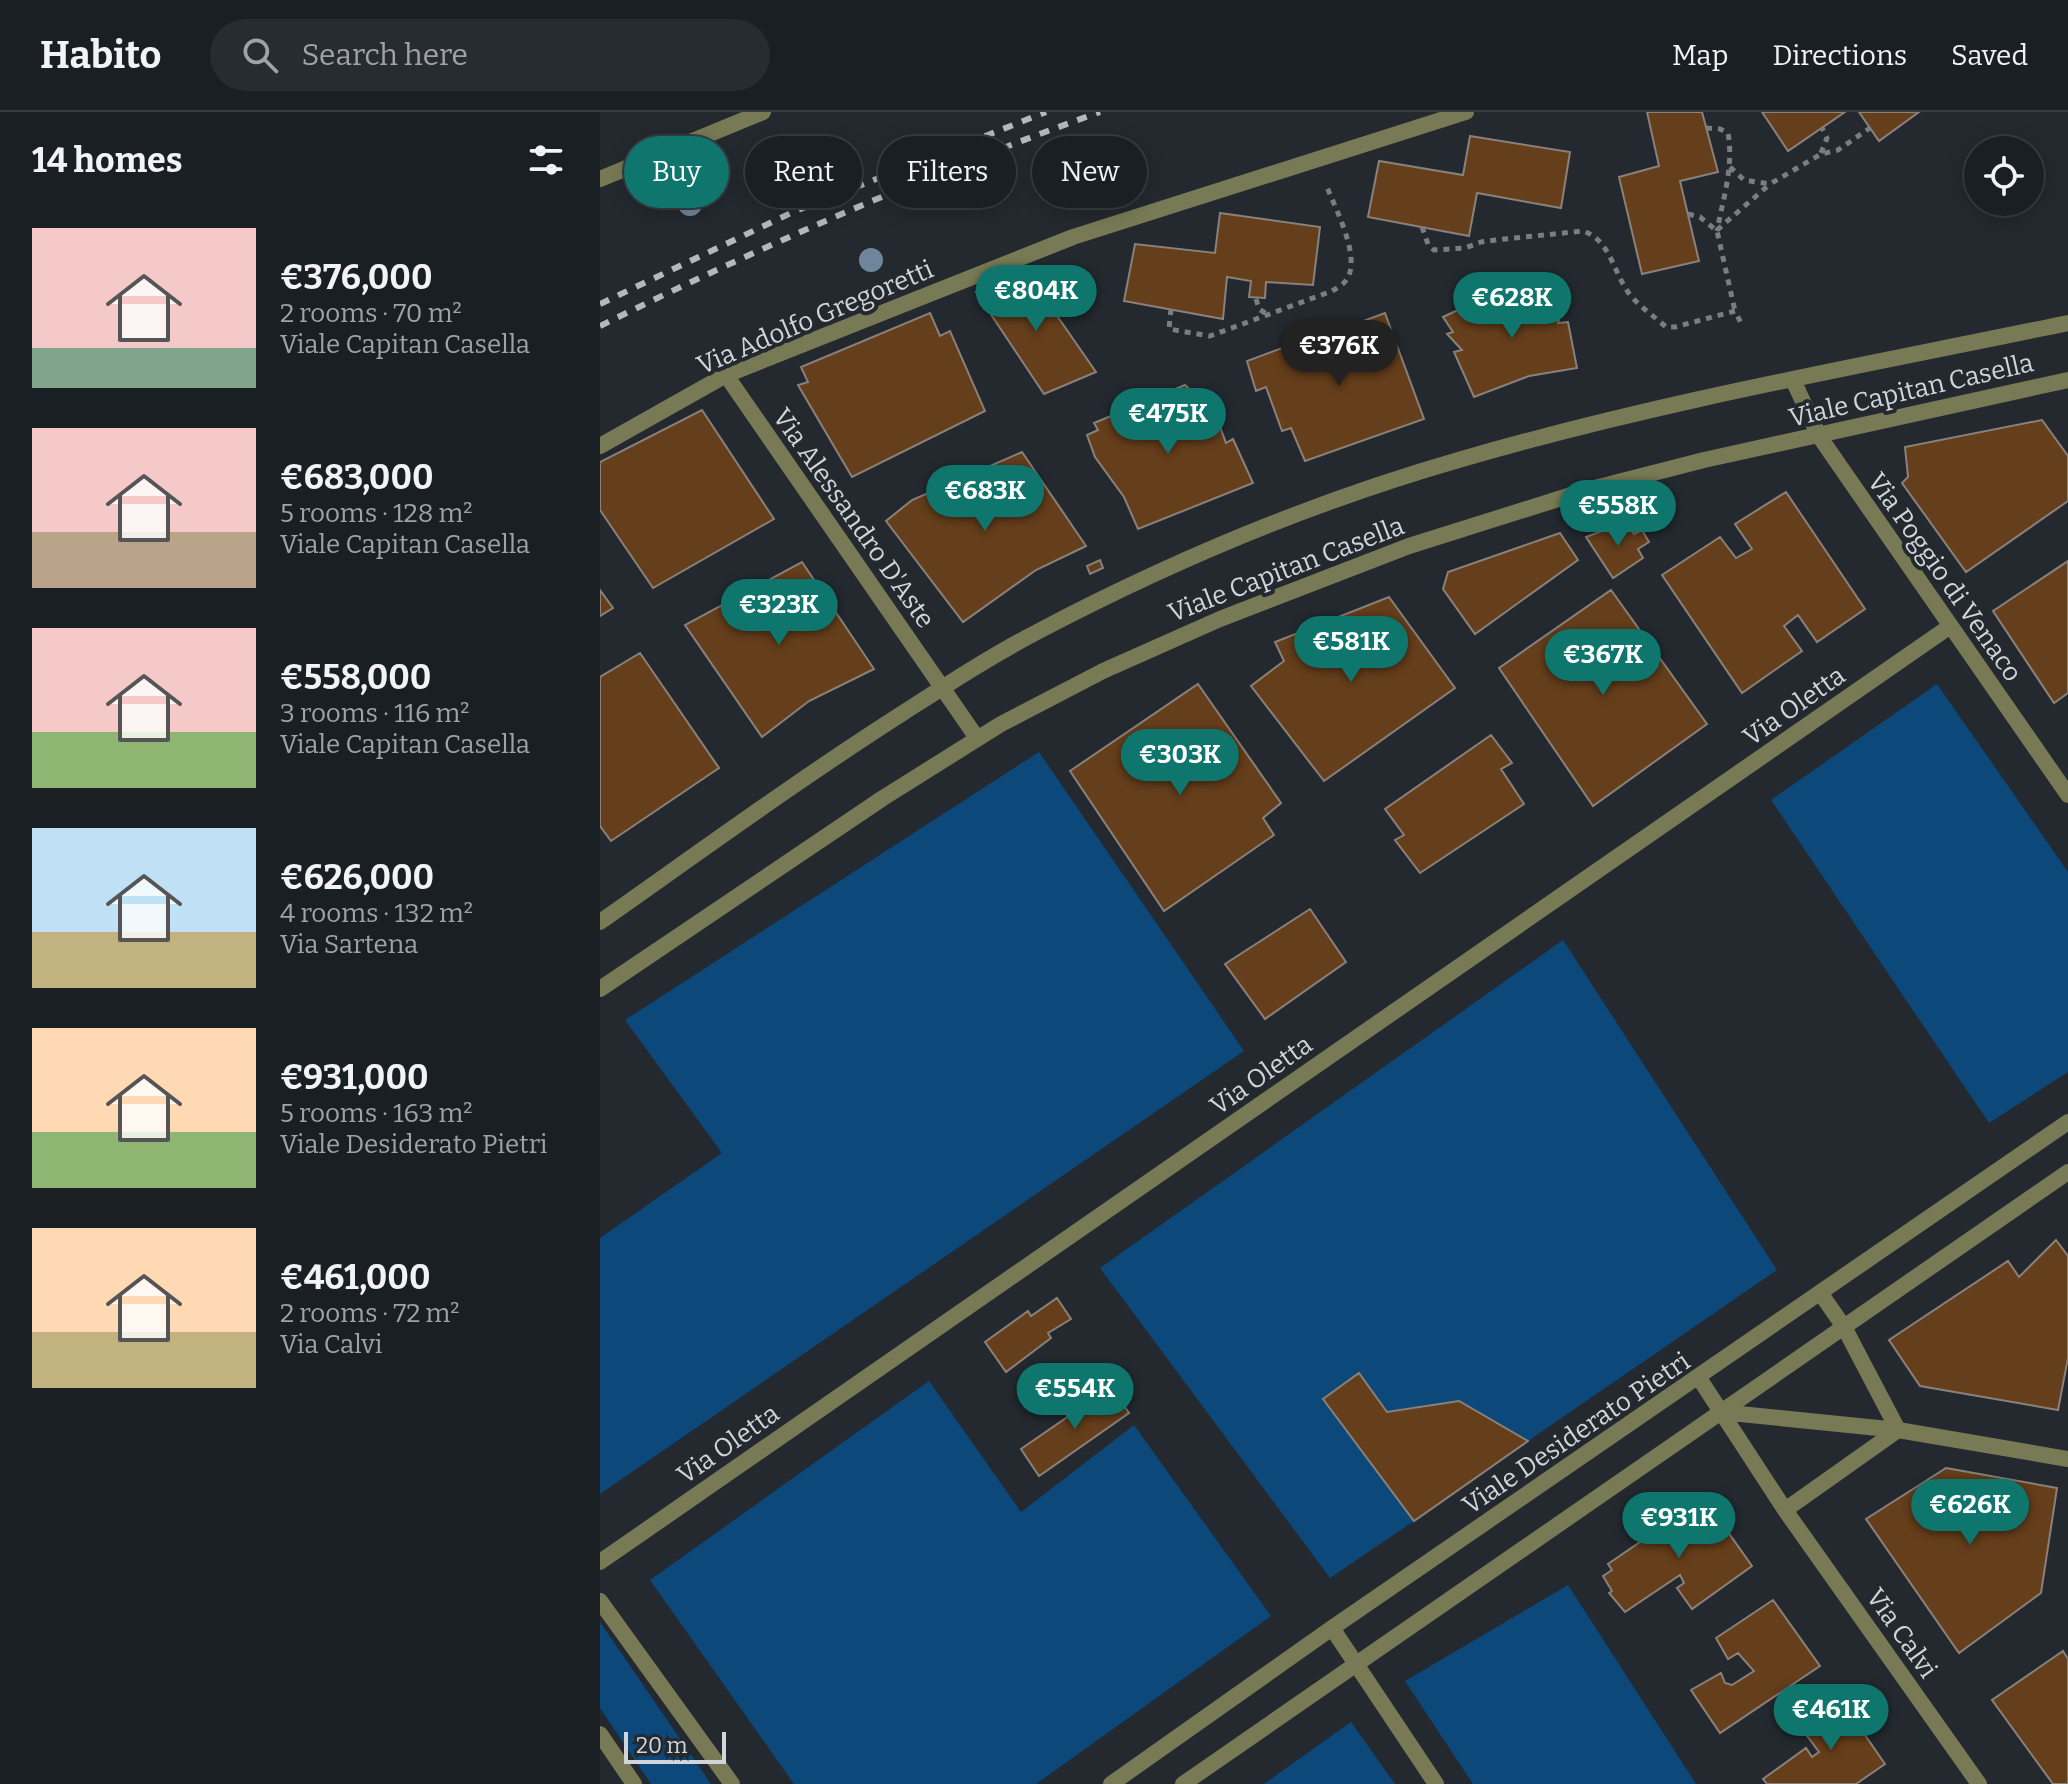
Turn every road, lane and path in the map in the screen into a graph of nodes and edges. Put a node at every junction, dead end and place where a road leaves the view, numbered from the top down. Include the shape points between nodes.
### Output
1 (763, 112) edge
2 (1466, 112) edge
3 (1706, 128) dead end
4 (1822, 128) dead end
5 (1870, 128) dead end
6 (1821, 154) junction
7 (1730, 167) junction
8 (600, 179) edge
9 (1770, 184) junction
10 (1327, 187) dead end
11 (1688, 214) dead end
12 (1422, 227) dead end
13 (1717, 231) junction
14 (1256, 299) dead end
15 (1171, 309) dead end
16 (1735, 311) junction
17 (1269, 316) junction
18 (1741, 323) dead end
19 (2068, 323) edge
20 (726, 375) junction
21 (1793, 380) junction
22 (2068, 380) edge
23 (1819, 436) junction
24 (600, 446) edge
25 (1949, 627) junction
26 (943, 687) junction
27 (977, 738) junction
28 (2068, 795) edge
29 (600, 922) edge
30 (600, 989) edge
31 (2068, 1122) edge
32 (2068, 1172) edge
33 (1821, 1294) junction
34 (1844, 1327) junction
35 (1699, 1378) junction
36 (1720, 1412) junction
37 (1898, 1430) junction
38 (2068, 1459) edge
39 (1785, 1510) junction
40 (600, 1562) edge
41 (600, 1601) edge
42 (1332, 1628) junction
43 (1355, 1663) junction
44 (600, 1734) edge
45 (634, 1784) edge
46 (732, 1784) edge
47 (1111, 1784) edge
48 (1183, 1784) edge
49 (1436, 1784) edge
50 (1979, 1784) edge

1 - 8 street
2 - 20 street, Via Adolfo Gregoretti via 1073,237
3 - 7 path via 1728,133
4 - 6 path via 1827,138
5 - 6 path via 1838,150
6 - 9 path
7 - 9 path via 1744,180
7 - 13 path
9 - 13 path
10 - 17 path via 1352,269 1332,291
11 - 13 path
12 - 16 path via 1434,250 1583,231 1601,242 1627,291 1666,327
13 - 16 path
14 - 17 path
15 - 17 path via 1169,329 1210,336
16 - 18 path
19 - 21 street, Viale Capitan Casella
20 - 24 street, Via Adolfo Gregoretti
20 - 26 street, Via Alessandro D'Aste
21 - 23 street, Via Poggio di Venaco
21 - 26 street, Viale Capitan Casella via 1564,431 1354,493 1131,586 1036,632
22 - 23 street, Viale Capitan Casella
23 - 25 street, Via Poggio di Venaco
23 - 27 street, Viale Capitan Casella via 1587,490 1409,546 1177,637
25 - 28 street, Via Poggio di Venaco
25 - 40 street, Via Oletta
26 - 27 street, Via Alessandro D'Aste
26 - 29 street, Viale Capitan Casella
27 - 30 street, Viale Capitan Casella
31 - 33 street, Viale Desiderato Pietri
32 - 34 street
33 - 34 street
33 - 35 street, Viale Desiderato Pietri
34 - 36 street
34 - 37 street
35 - 36 street
35 - 42 street, Viale Desiderato Pietri
36 - 37 street
36 - 39 street, Via Calvi
36 - 43 street
37 - 38 street
37 - 39 street
39 - 50 street, Via Calvi
41 - 46 street
42 - 43 street
42 - 47 street, Viale Desiderato Pietri
43 - 48 street
43 - 49 street
44 - 45 street

